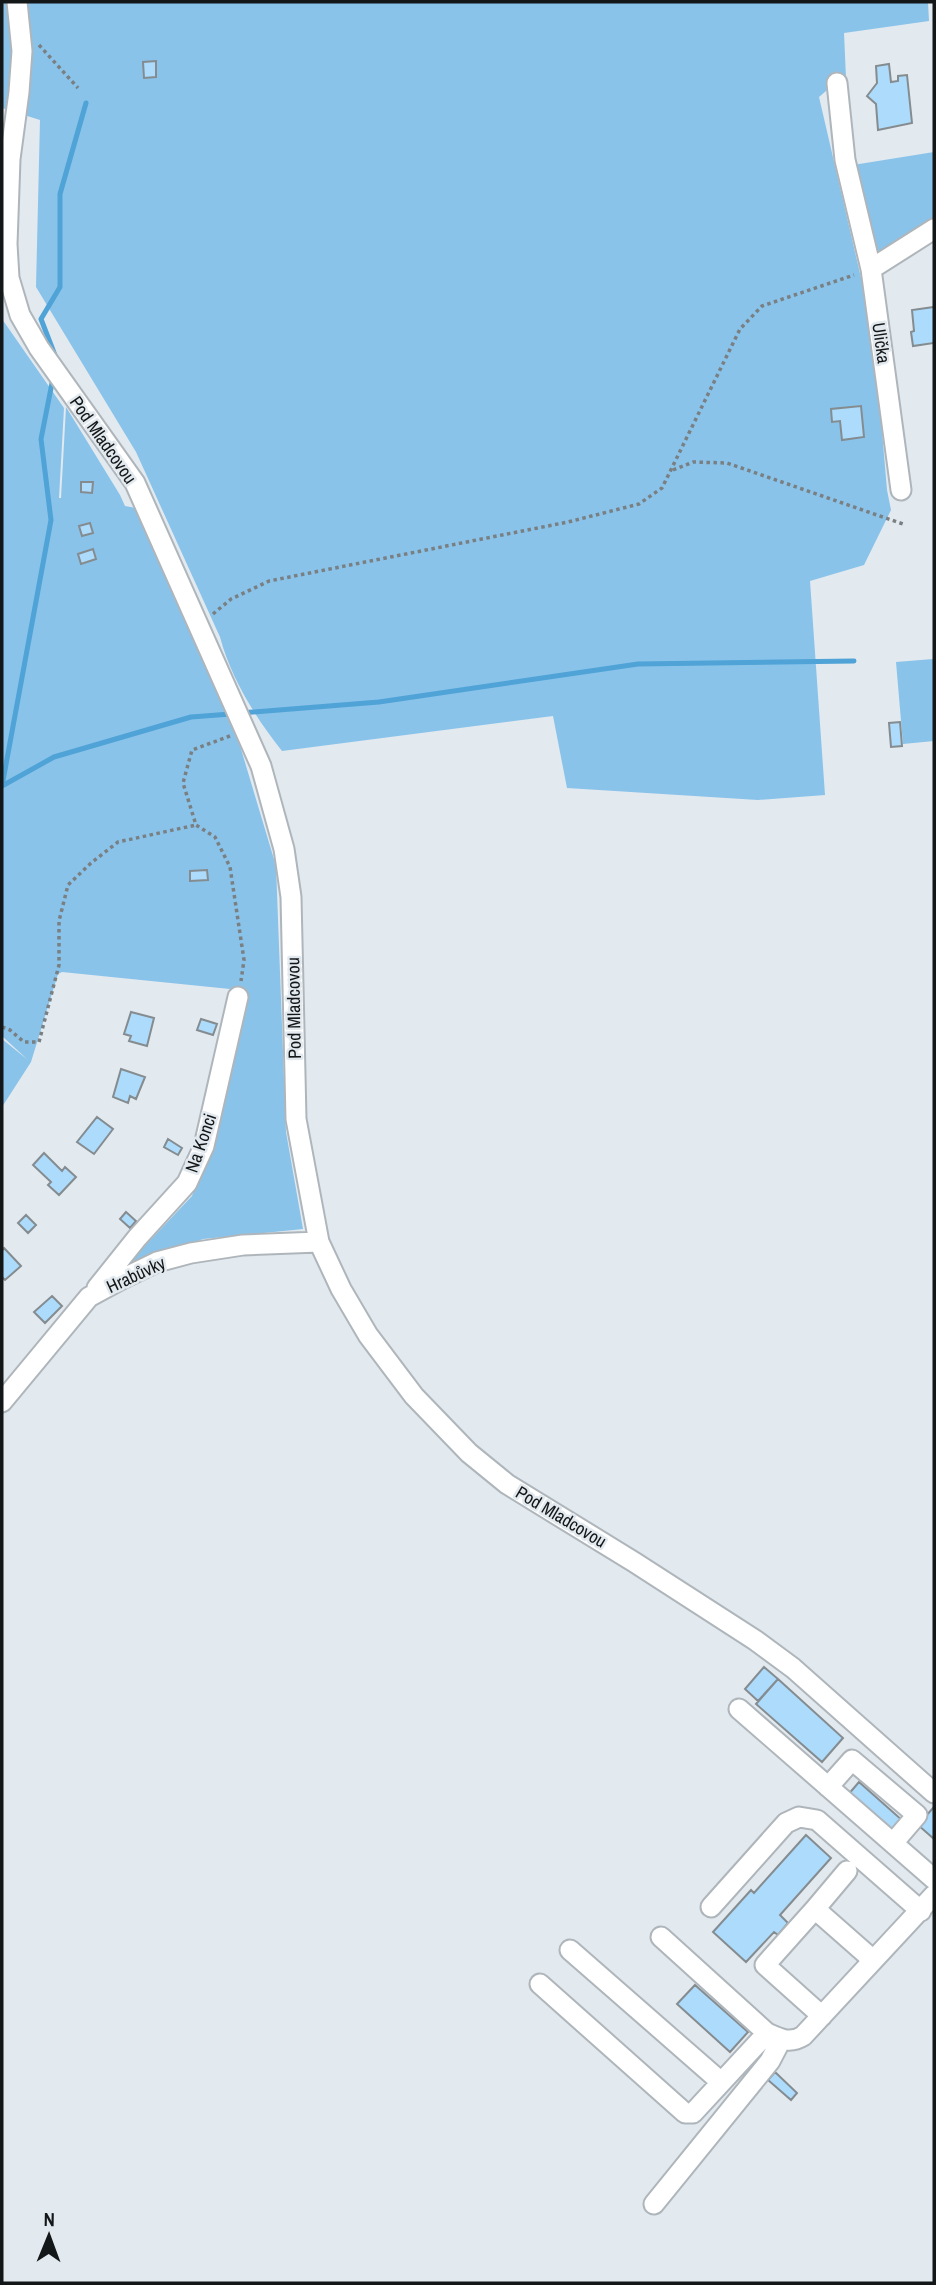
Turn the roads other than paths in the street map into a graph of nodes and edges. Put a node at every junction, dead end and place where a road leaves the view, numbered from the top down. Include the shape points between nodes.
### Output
1 (17, 2) edge
2 (837, 83) dead end
3 (934, 229) edge
4 (871, 270) junction
5 (901, 490) dead end
6 (238, 997) road end
7 (319, 1242) junction
8 (89, 1297) junction
9 (2, 1402) edge
10 (739, 1710) dead end
11 (828, 1787) junction
12 (934, 1793) edge
13 (893, 1843) junction
14 (847, 1871) dead end
15 (934, 1880) edge
16 (934, 1895) edge
17 (711, 1907) dead end
18 (816, 1909) junction
19 (921, 1911) junction
20 (661, 1937) dead end
21 (570, 1950) dead end
22 (873, 1960) junction
23 (540, 1984) dead end
24 (822, 2017) junction
25 (774, 2037) junction
26 (721, 2082) junction
27 (654, 2204) dead end

1 - 7 street, Pod Mladcovou via 22,39 10,159 9,278 20,315 39,348 135,483 246,730 273,802 291,897 296,1119
2 - 4 street, Ulička via 845,160
3 - 4 street
4 - 5 street, Ulička
6 - 8 street, Na Konci via 204,1146 187,1183
7 - 8 street, Hrabůvky via 243,1245 191,1253 157,1262
7 - 12 street, Pod Mladcovou via 368,1335 414,1396 469,1453 508,1484 755,1640
8 - 9 street, Hrabůvky
10 - 11 street
11 - 13 street
11 - 13 street via 852,1760 917,1815
13 - 15 street
14 - 18 street
16 - 19 street
17 - 19 street via 786,1823 799,1817 817,1820
18 - 22 street
18 - 24 street via 765,1965
19 - 22 street
20 - 25 street
21 - 26 street
22 - 24 street
23 - 26 street via 685,2113 693,2113
24 - 25 street via 795,2041
25 - 26 street
25 - 27 street via 770,2061

